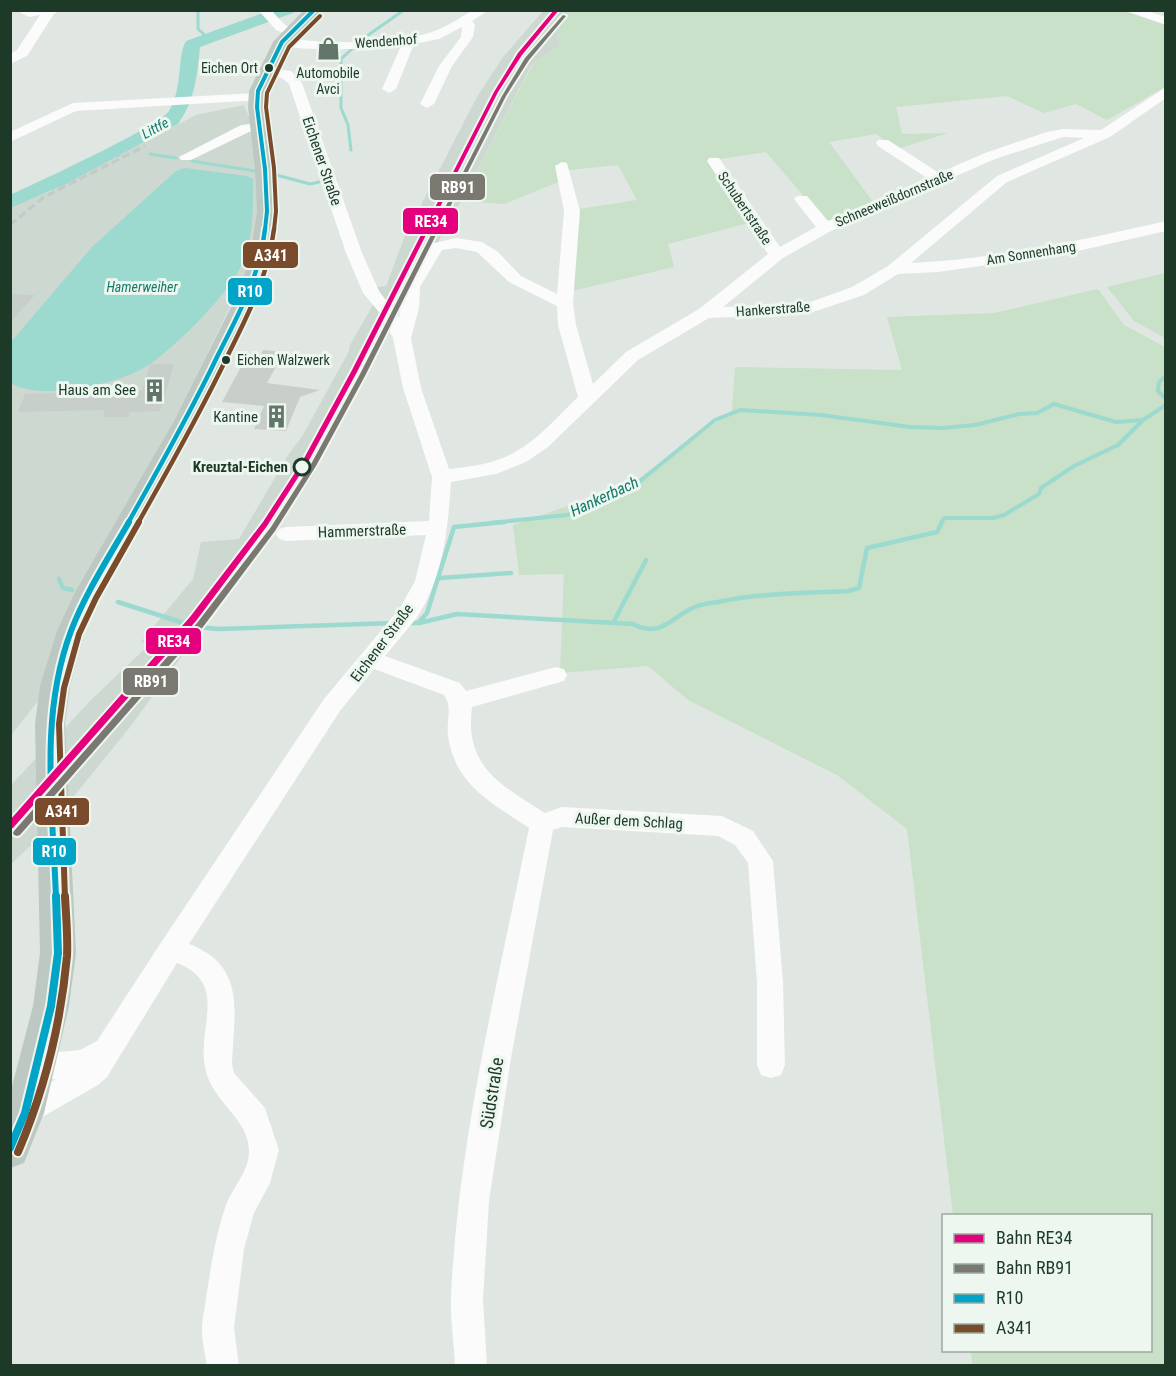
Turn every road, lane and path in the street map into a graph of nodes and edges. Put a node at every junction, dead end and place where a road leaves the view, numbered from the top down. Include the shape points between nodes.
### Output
1 (314, 10) edge
2 (483, 10) edge
3 (1129, 10) edge
4 (25, 12) edge
5 (51, 12) edge
6 (268, 14) edge
7 (10, 17) edge
8 (464, 21) junction
9 (1166, 21) edge
10 (287, 37) junction
11 (409, 41) junction
12 (10, 60) edge
13 (267, 72) junction
14 (389, 89) dead end
15 (1166, 91) edge
16 (257, 97) junction
17 (427, 104) dead end
18 (260, 127) junction
19 (1105, 134) junction
20 (10, 138) edge
21 (883, 143) dead end
22 (186, 157) dead end
23 (714, 160) dead end
24 (562, 166) dead end
25 (939, 179) junction
26 (802, 199) dead end
27 (1166, 226) edge
28 (825, 228) junction
29 (777, 255) junction
30 (894, 269) junction
31 (565, 303) junction
32 (705, 313) junction
33 (402, 338) junction
34 (588, 399) junction
35 (442, 477) junction
36 (438, 528) junction
37 (286, 534) dead end
38 (372, 660) junction
39 (556, 675) dead end
40 (461, 701) junction
41 (542, 824) junction
42 (171, 949) junction
43 (106, 1052) junction
44 (771, 1065) dead end
45 (35, 1067) junction
46 (25, 1113) junction
47 (10, 1149) edge
48 (223, 1365) edge
49 (471, 1365) edge

1 - 10 main road
2 - 8 street, Wendenhof
3 - 9 street
4 - 5 street
4 - 7 street
5 - 12 street via 22,53
6 - 10 street
8 - 11 street, Wendenhof via 435,35
8 - 17 street via 469,25 467,37 446,66
10 - 11 street, Wendenhof via 305,44
10 - 13 main road
11 - 14 street
13 - 16 main road
13 - 33 street, Eichener Straße via 286,74 295,83 354,253 371,293
15 - 19 street, Hankerstraße
16 - 18 main road
16 - 20 street via 73,107
18 - 22 street via 246,128
18 - 45 main road via 267,220 252,286 186,421 88,594 71,631 55,686 50,724 58,953 51,1006
19 - 25 street, Schneeweißdornstraße via 1053,135 990,156
19 - 30 street, Hankerstraße via 1002,178
21 - 25 street
23 - 29 street, Schubertstraße
24 - 31 street via 572,211
25 - 28 street, Schneeweißdornstraße
26 - 28 street
27 - 30 street, Am Sonnenhang via 1060,250 938,267
28 - 29 street, Schneeweißdornstraße
29 - 32 street, Schneeweißdornstraße
30 - 32 street, Hankerstraße via 858,291 807,309
31 - 33 street via 513,278 489,253 453,241 436,247 412,287 411,308
31 - 34 street via 567,325
32 - 34 street, Hankerstraße via 632,356
33 - 35 street, Eichener Straße via 412,388
34 - 35 street, Hankerstraße via 519,458 496,468
35 - 36 street, Eichener Straße
36 - 37 street, Hammerstraße
36 - 38 street, Eichener Straße via 425,581 408,613
38 - 40 street via 452,689
38 - 42 street, Eichener Straße via 332,705
39 - 40 street
40 - 41 street via 459,729 465,756 476,774 497,796
41 - 44 street, Außer dem Schlag via 561,817 722,826 744,838 760,861 770,982
41 - 49 street, Südstraße via 474,1201 467,1299
42 - 43 street, Eichener Straße
42 - 48 street via 197,960 213,973 221,994 218,1064 222,1080 255,1118 264,1150 255,1183 240,1207 229,1249 218,1328
43 - 45 street via 83,1063
43 - 46 street, Eichener Straße via 88,1075
45 - 46 main road
46 - 47 main road

